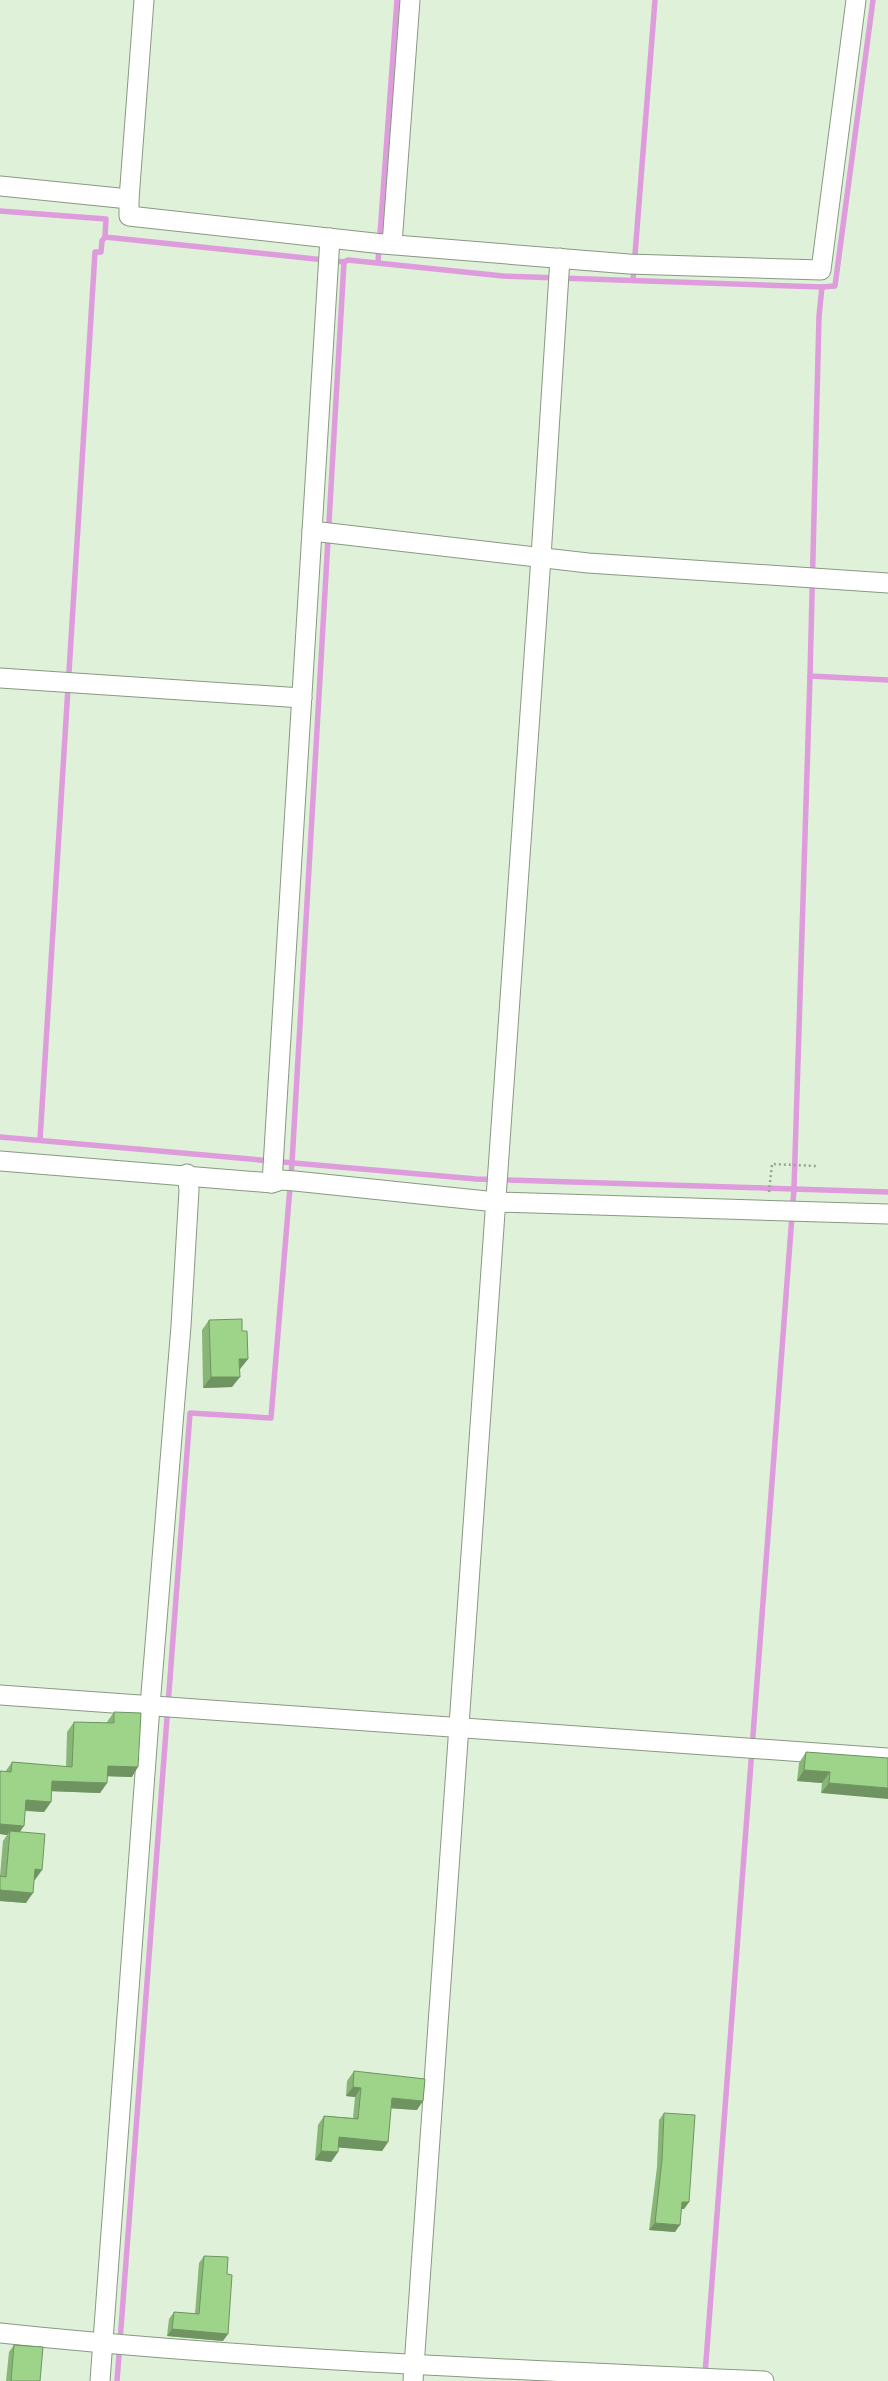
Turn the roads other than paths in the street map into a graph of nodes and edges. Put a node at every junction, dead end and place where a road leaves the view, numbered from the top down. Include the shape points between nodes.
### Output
1 (144, 0) edge
2 (410, 0) edge
3 (856, 0) edge
4 (0, 186) edge
5 (129, 199) junction
6 (330, 238) junction
7 (384, 244) junction
8 (560, 272) junction
9 (323, 533) junction
10 (542, 556) junction
11 (888, 583) edge
12 (0, 678) edge
13 (302, 698) junction
14 (0, 1160) edge
15 (279, 1173) junction
16 (187, 1174) junction
17 (497, 1187) junction
18 (888, 1214) edge
19 (0, 1695) edge
20 (162, 1707) junction
21 (459, 1729) junction
22 (888, 1758) edge
23 (0, 2333) edge
24 (113, 2345) junction
25 (414, 2373) edge
26 (100, 2381) edge
27 (764, 2381) edge

1 - 5 street
2 - 7 street
3 - 8 street via 821,270 634,264
4 - 5 street
5 - 6 street via 129,216
6 - 7 street
6 - 9 street via 327,262
7 - 8 street
8 - 10 street
9 - 10 street
9 - 13 street
10 - 11 street via 588,563
10 - 17 street
12 - 13 street
13 - 15 street
14 - 16 street
15 - 16 street
15 - 17 street
16 - 20 street via 189,1190
17 - 18 street via 793,1210
17 - 21 street
19 - 20 street
20 - 21 street
20 - 24 street
21 - 22 street
21 - 25 street
23 - 24 street
24 - 25 street
24 - 26 street
25 - 27 street

